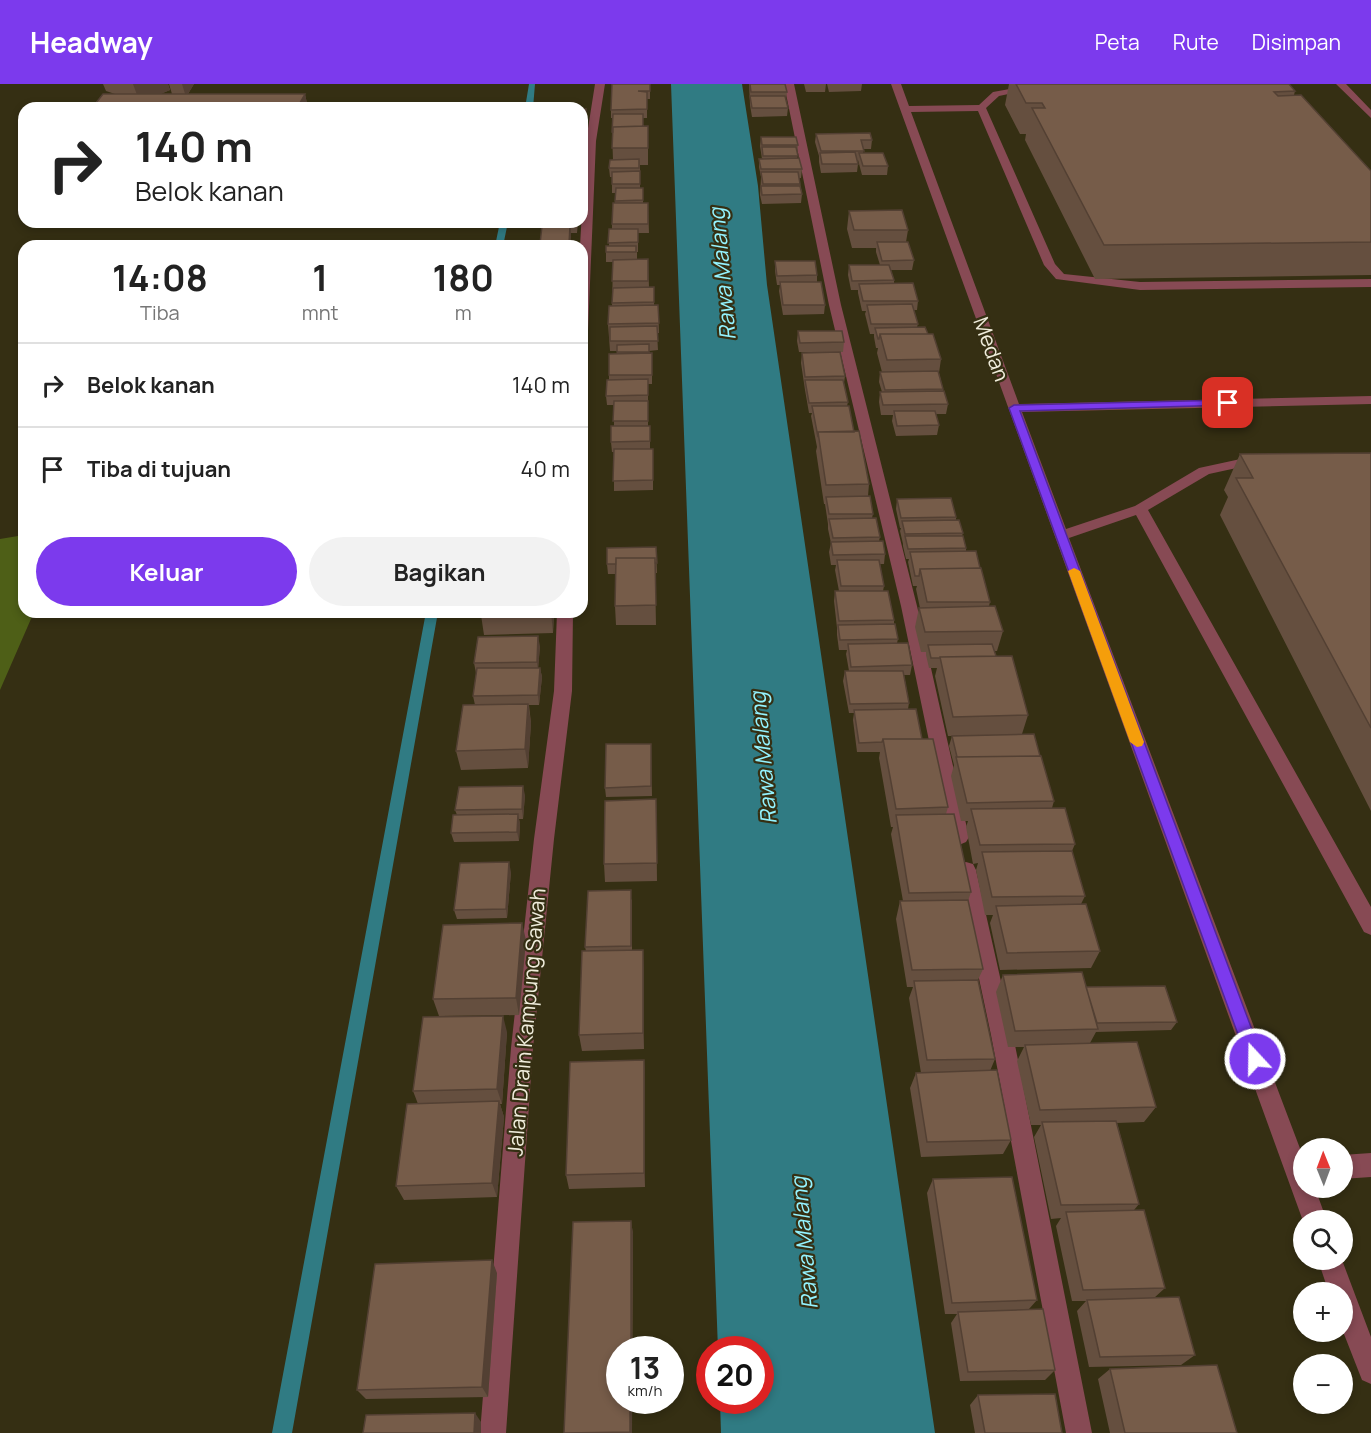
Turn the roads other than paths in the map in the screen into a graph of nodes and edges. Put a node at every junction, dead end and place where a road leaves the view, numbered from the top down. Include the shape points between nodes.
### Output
1 (600, 84) edge
2 (789, 84) edge
3 (896, 84) edge
4 (1341, 84) edge
5 (1045, 86) edge
6 (981, 108) junction
7 (905, 109) junction
8 (1371, 115) edge
9 (588, 133) edge
10 (1371, 283) edge
11 (1371, 400) edge
12 (1014, 408) junction
13 (1272, 457) edge
14 (1140, 509) junction
15 (1061, 536) junction
16 (565, 618) edge
17 (1371, 926) edge
18 (1293, 1150) edge
19 (1371, 1165) edge
20 (1353, 1166) edge
21 (1353, 1323) edge
22 (1371, 1371) edge
23 (493, 1433) edge
24 (1079, 1433) edge

1 - 9 street
2 - 24 street via 835,305 909,606 1002,1035
3 - 7 street, Medan
4 - 8 street
5 - 6 street via 996,94
6 - 7 street
6 - 10 street via 1050,265 1060,277 1140,286
7 - 12 street, Medan
11 - 12 street
12 - 15 street, Medan
13 - 14 street via 1204,471
14 - 15 street
14 - 17 street
15 - 18 street, Medan
16 - 23 street, Jalan Drain Kampung Sawah via 562,691 522,1048
19 - 20 street
21 - 22 street

